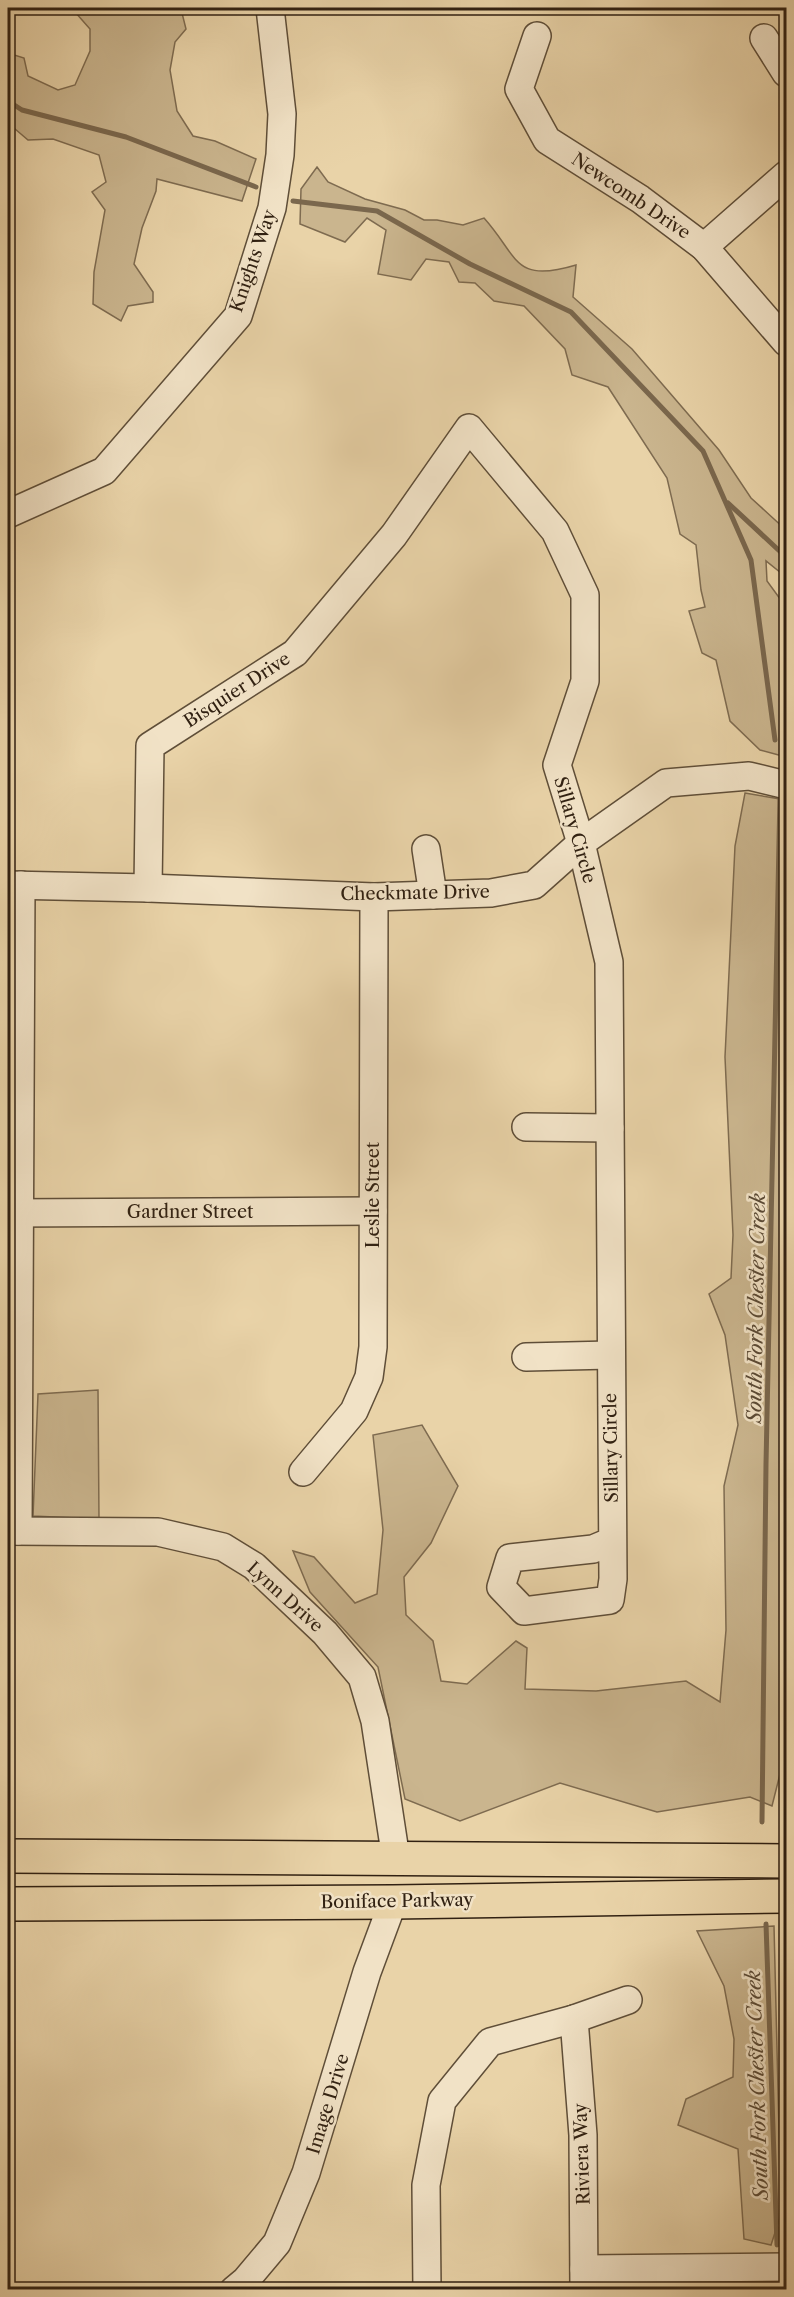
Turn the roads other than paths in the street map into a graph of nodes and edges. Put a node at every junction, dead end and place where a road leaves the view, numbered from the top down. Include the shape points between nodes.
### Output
1 (270, 8) edge
2 (537, 36) dead end
3 (764, 38) dead end
4 (786, 73) edge
5 (786, 175) edge
6 (704, 247) junction
7 (786, 342) edge
8 (469, 428) joint
9 (8, 514) edge
10 (786, 785) edge
11 (581, 843) junction
12 (426, 849) dead end
13 (14, 885) edge
14 (148, 888) junction
15 (433, 895) junction
16 (374, 897) junction
17 (526, 1127) dead end
18 (610, 1128) junction
19 (373, 1211) junction
20 (13, 1213) edge
21 (610, 1355) junction
22 (526, 1356) dead end
23 (303, 1472) dead end
24 (13, 1531) edge
25 (612, 1541) dead end
26 (8, 1856) edge
27 (396, 1859) junction
28 (786, 1861) edge
29 (786, 1896) edge
30 (393, 1902) junction
31 (8, 1904) edge
32 (628, 2000) dead end
33 (574, 2019) junction
34 (786, 2268) edge
35 (584, 2279) edge
36 (739, 2279) edge
37 (234, 2289) edge
38 (427, 2289) edge

1 - 9 street, Knights Way via 282,114 280,155 272,208 238,316 104,471
2 - 6 street, Newcomb Drive via 519,89 547,140 640,199
3 - 4 street
5 - 6 street
6 - 7 street, Newcomb Drive
8 - 11 street, Sillary Circle via 555,531 585,596 585,681 557,765
8 - 14 street, Bisquier Drive via 394,535 295,653 150,746
10 - 11 street, Checkmate Drive via 749,776 666,783
11 - 15 street, Checkmate Drive via 534,885
11 - 18 street, Sillary Circle via 609,962
12 - 15 street
13 - 14 street, Checkmate Drive
13 - 20 street
14 - 16 street, Checkmate Drive
15 - 16 street, Checkmate Drive
16 - 19 street, Leslie Street
17 - 18 street
18 - 21 street, Sillary Circle
19 - 20 street, Gardner Street
19 - 23 street, Leslie Street via 373,1347 369,1377 354,1411
20 - 24 street
21 - 22 street
21 - 25 street, Sillary Circle
24 - 27 street, Lynn Drive via 158,1532 223,1547 254,1566 325,1633 362,1677 375,1721
26 - 27 main road
27 - 28 main road
29 - 30 main road, Boniface Parkway
30 - 31 main road, Boniface Parkway
30 - 37 street, Image Drive via 367,1972 306,2173 277,2243
32 - 33 street
33 - 35 street, Riviera Way via 583,2134
33 - 38 street via 490,2042 442,2102 426,2185
34 - 36 street
35 - 36 street

